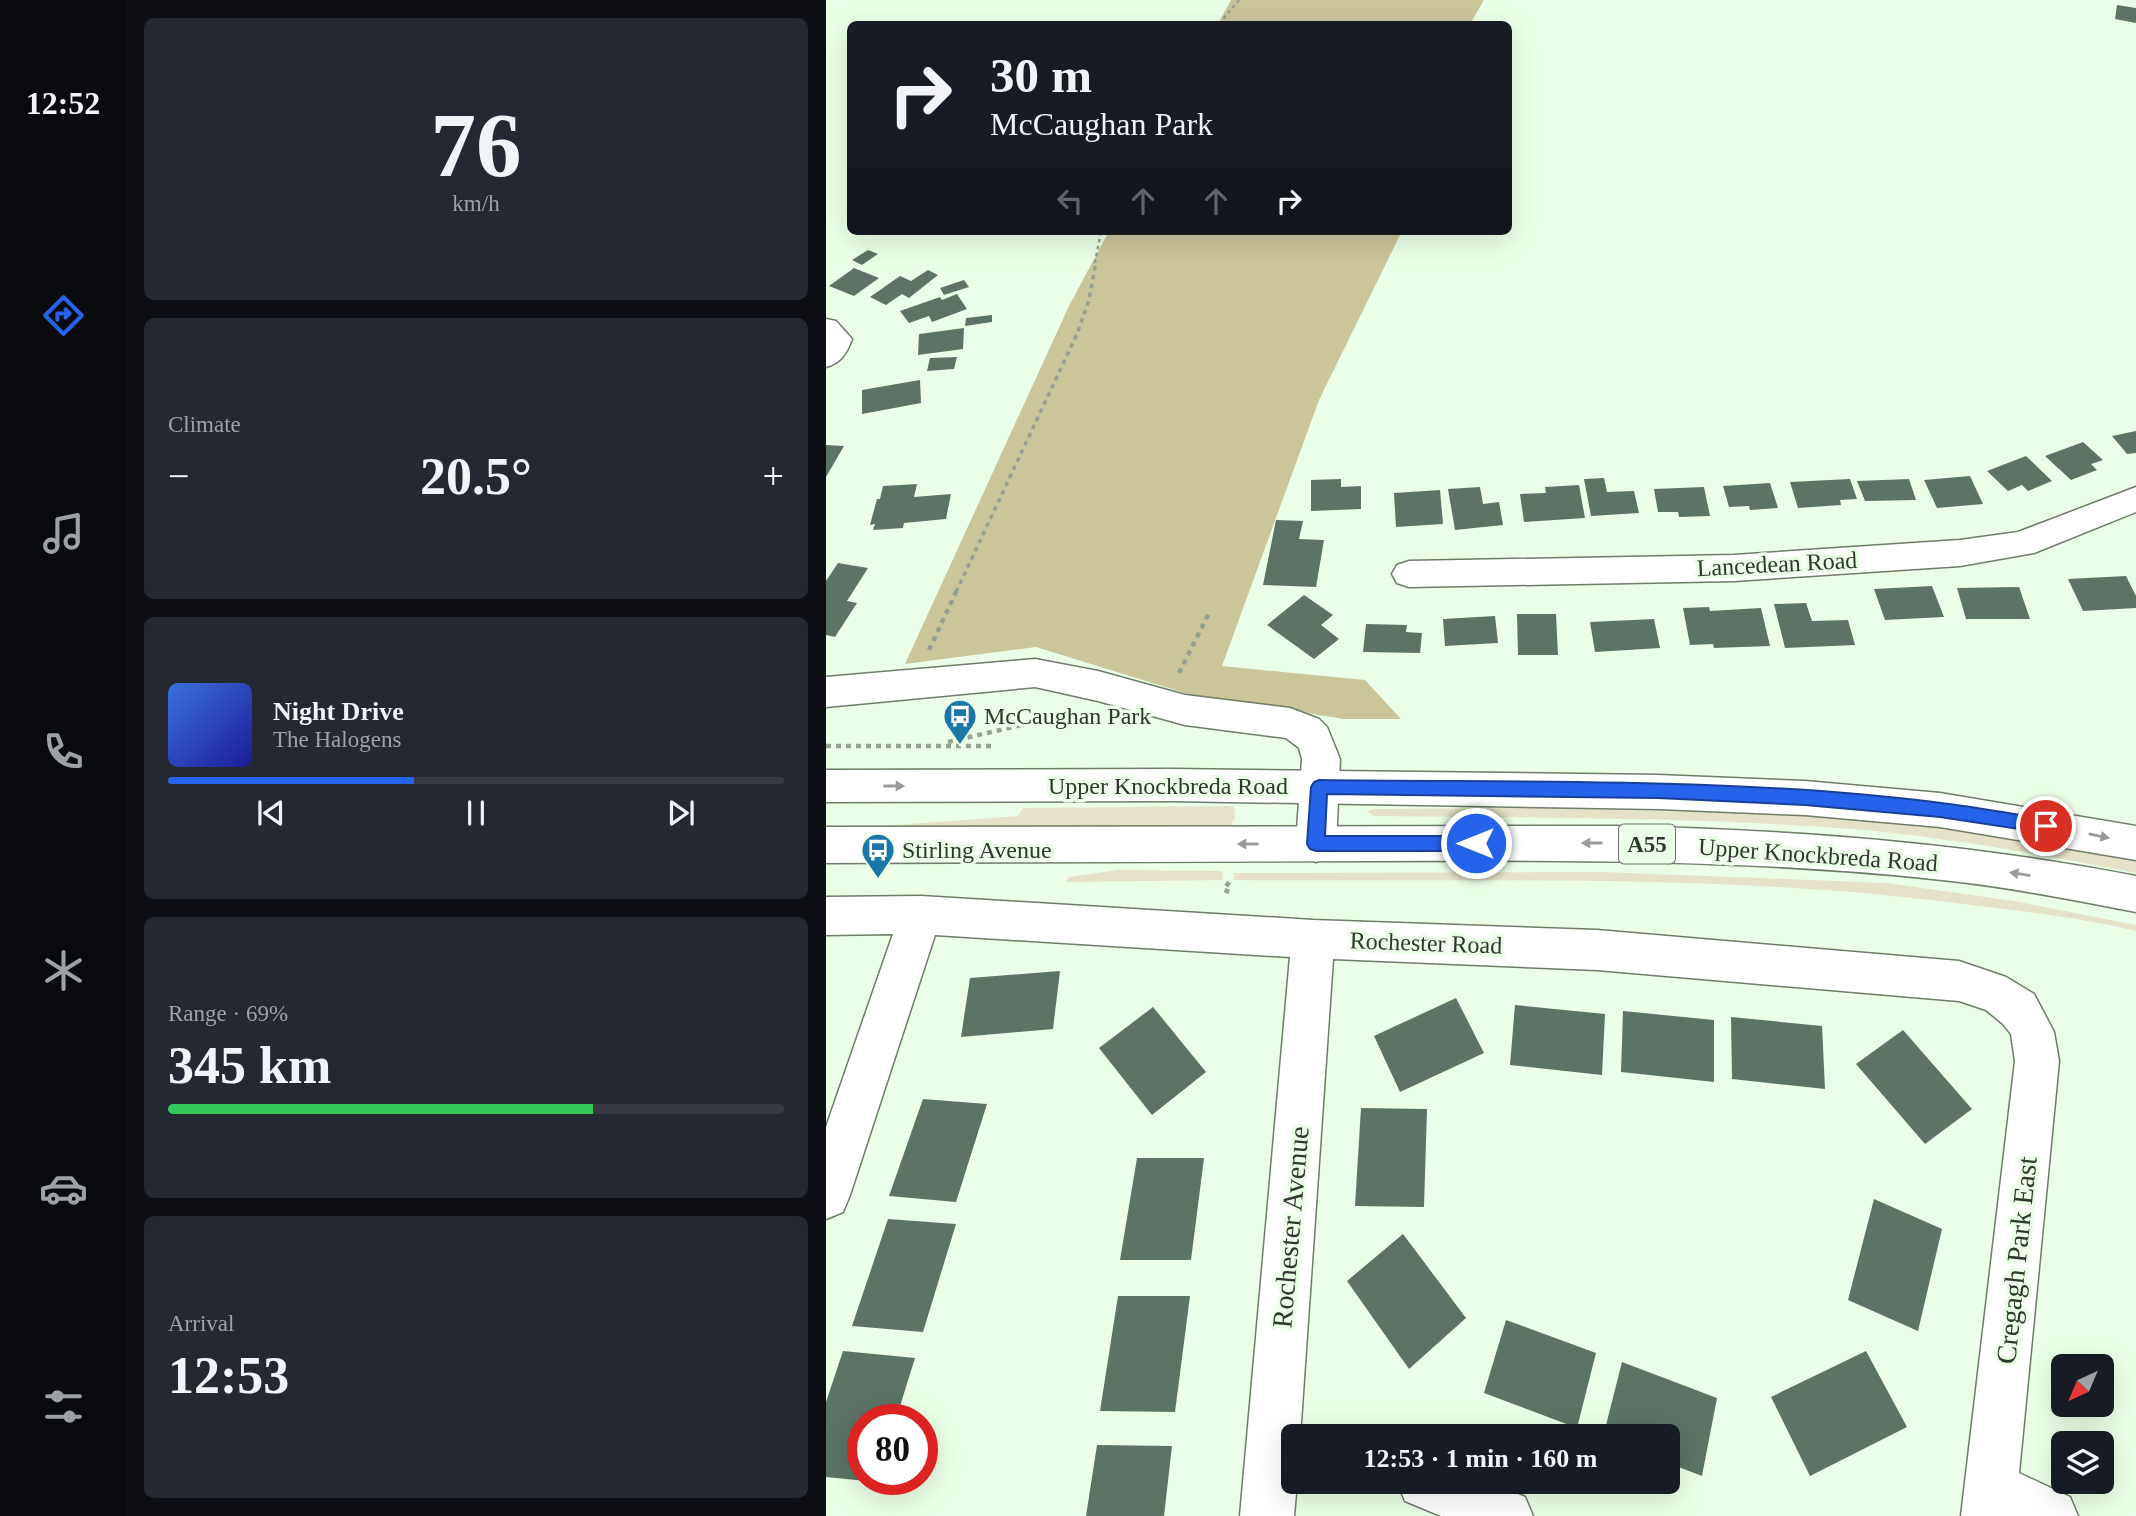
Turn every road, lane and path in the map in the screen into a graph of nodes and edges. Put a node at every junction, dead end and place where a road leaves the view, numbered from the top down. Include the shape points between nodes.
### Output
1 (1239, 0) edge
2 (1222, 21) edge
3 (1100, 235) edge
4 (826, 328) edge
5 (826, 357) edge
6 (2136, 499) edge
7 (1409, 574) dead end
8 (1210, 611) dead end
9 (911, 685) junction
10 (826, 692) edge
11 (1150, 701) junction
12 (941, 744) dead end
13 (826, 786) edge
14 (1319, 787) junction
15 (2136, 843) edge
16 (1316, 844) junction
17 (826, 845) edge
18 (2136, 894) edge
19 (921, 915) junction
20 (826, 916) edge
21 (1313, 939) junction
22 (2018, 1008) joint
23 (826, 1195) edge
24 (1284, 1424) edge
25 (1281, 1447) edge
26 (1453, 1494) edge
27 (1990, 1502) edge
28 (1267, 1516) edge
29 (1506, 1516) edge
30 (2051, 1516) edge

1 - 2 path
3 - 9 path via 1089,300 1077,334
4 - 5 main road via 837,339
6 - 7 main road, Lancedean Road via 2022,544 1960,553 1734,568
8 - 11 path
9 - 10 main road
9 - 11 main road via 1035,673
11 - 12 path
11 - 14 main road via 1207,715 1290,723 1306,730 1318,748
13 -> 14 main road, Upper Knockbreda Road / A55
14 -> 15 main road, Upper Knockbreda Road / A55 via 1805,798 1940,810
14 - 16 main road
16 -> 17 main road, Upper Knockbreda Road / A55
18 -> 16 main road, Upper Knockbreda Road / A55 via 1978,867 1786,849 1637,843
19 - 20 main road, Rochester Road
19 - 21 main road, Rochester Road
19 - 23 main road
21 - 22 main road, Rochester Road via 1597,950 1959,981 1991,990
21 - 24 main road, Rochester Avenue
22 - 27 main road, Cregagh Park East via 2031,1028 2037,1060
25 - 28 main road, Rochester Avenue
26 - 29 main road
27 - 30 main road

